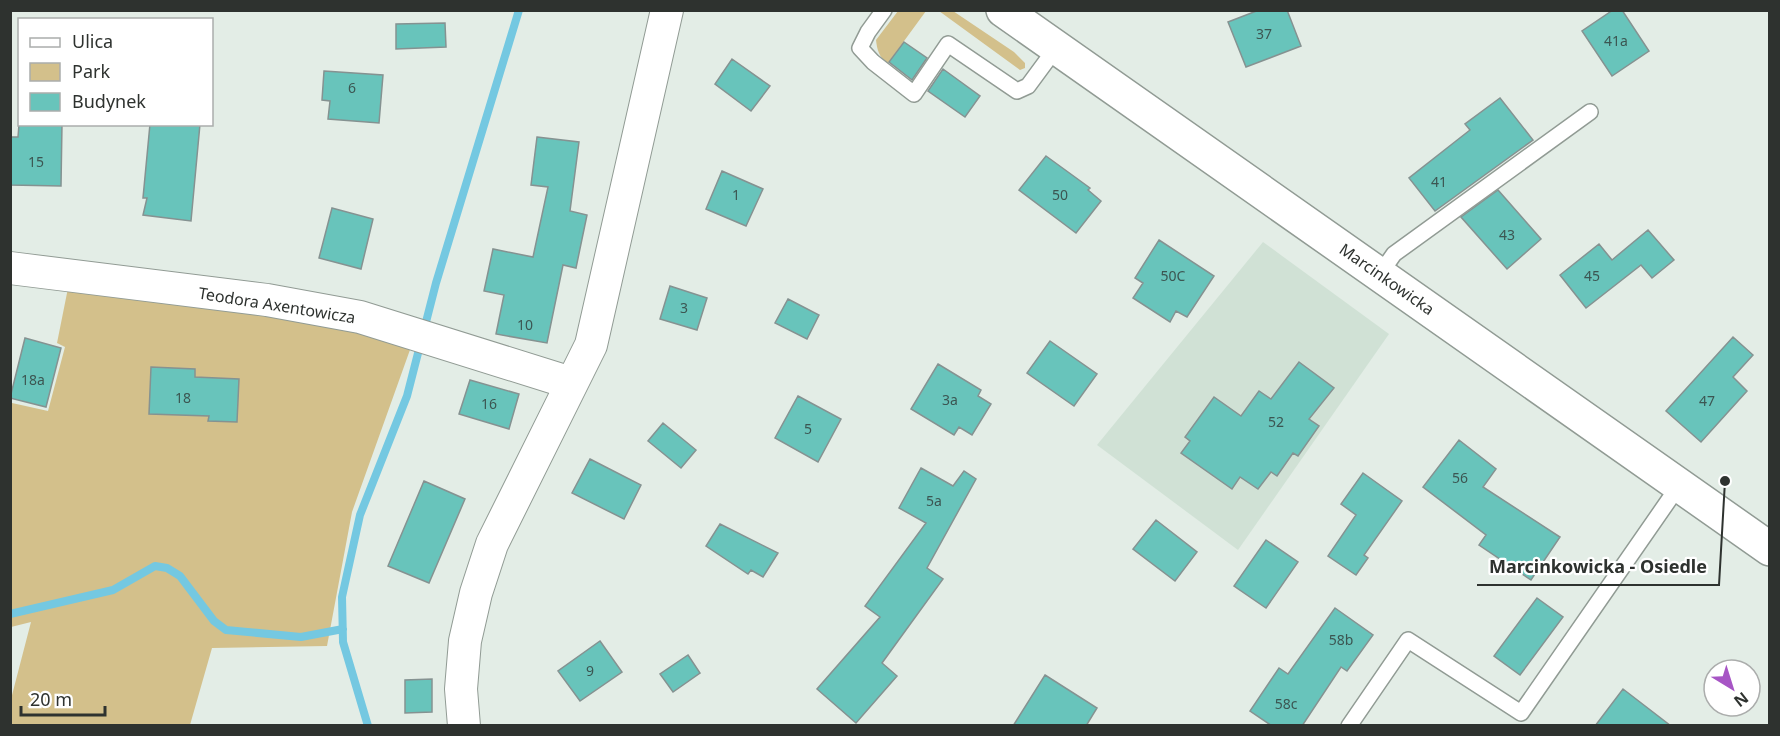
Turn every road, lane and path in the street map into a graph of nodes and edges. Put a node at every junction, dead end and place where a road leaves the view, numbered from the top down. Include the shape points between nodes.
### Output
1 (667, 10) edge
2 (884, 10) edge
3 (1003, 10) edge
4 (1056, 48) junction
5 (1590, 112) dead end
6 (10, 268) edge
7 (1380, 274) junction
8 (571, 383) junction
9 (1680, 484) junction
10 (1770, 549) edge
11 (464, 726) edge
12 (1349, 726) edge

1 - 8 street via 591,345
2 - 4 lane via 860,48 914,93 948,44 1017,91 1028,86
3 - 4 street, Marcinkowicka
4 - 7 street, Marcinkowicka
5 - 7 lane via 1394,254
6 - 8 street, Teodora Axentowicza via 267,300 360,317
7 - 9 street, Marcinkowicka
8 - 11 street via 492,544 482,574 465,641 461,689
9 - 10 street, Marcinkowicka
9 - 12 lane via 1521,713 1408,640

